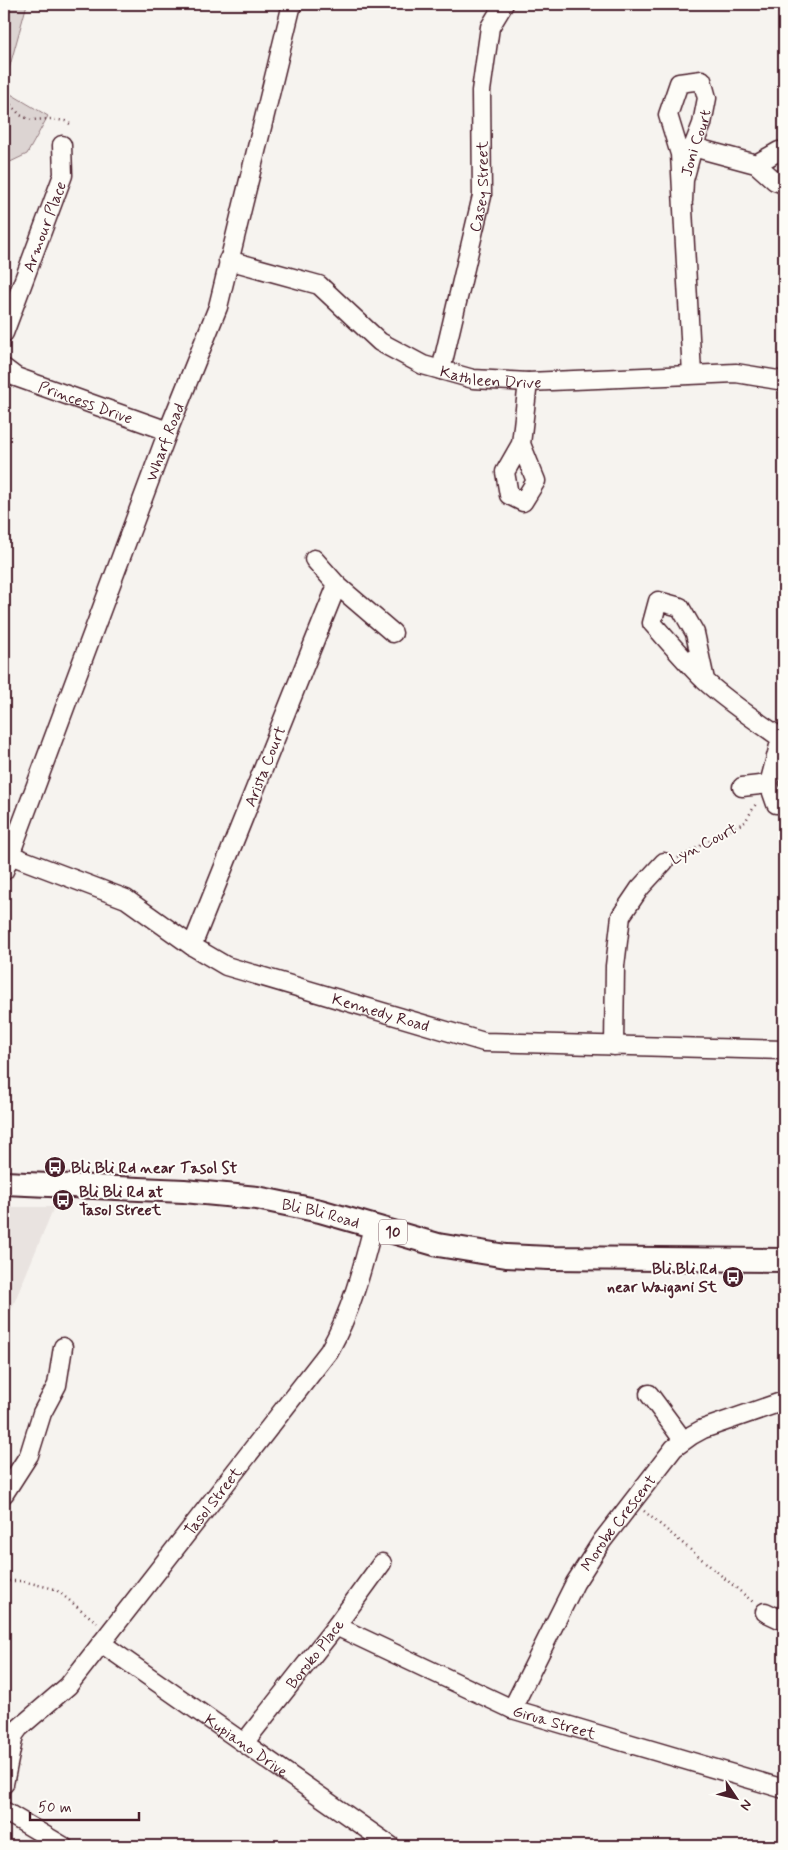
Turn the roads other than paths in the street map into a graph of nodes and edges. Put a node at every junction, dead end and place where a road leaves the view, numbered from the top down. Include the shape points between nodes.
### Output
1 (292, 4) edge
2 (504, 4) edge
3 (62, 145) dead end
4 (693, 147) junction
5 (784, 152) edge
6 (756, 164) junction
7 (784, 184) edge
8 (682, 201) junction
9 (228, 260) junction
10 (4, 333) edge
11 (4, 368) edge
12 (441, 370) junction
13 (692, 374) junction
14 (784, 381) edge
15 (528, 382) junction
16 (168, 431) junction
17 (521, 444) dead end
18 (314, 559) dead end
19 (337, 585) junction
20 (393, 634) dead end
21 (705, 680) dead end
22 (783, 738) edge
23 (769, 784) junction
24 (742, 787) dead end
25 (776, 804) dead end
26 (7, 862) edge
27 (664, 862) road end
28 (192, 946) junction
29 (614, 1046) junction
30 (784, 1050) edge
31 (4, 1183) edge
32 (373, 1227) junction
33 (784, 1260) edge
34 (63, 1347) dead end
35 (649, 1394) dead end
36 (784, 1401) edge
37 (683, 1440) junction
38 (4, 1494) edge
39 (382, 1563) dead end
40 (765, 1612) road end
41 (784, 1621) edge
42 (336, 1626) junction
43 (106, 1638) junction
44 (512, 1709) junction
45 (244, 1743) junction
46 (4, 1784) edge
47 (784, 1790) edge
48 (4, 1811) edge
49 (62, 1846) edge
50 (391, 1846) edge

1 - 9 street, Wharf Road
2 - 12 street, Casey Street via 490,26 481,90 482,196
3 - 10 street, Armour Place via 63,175
4 - 6 street
4 - 8 street, Joni Court
4 - 8 street, Joni Court via 707,98 702,80 679,83 668,115 680,154
5 - 6 street via 779,151
6 - 7 street via 775,181
8 - 13 street, Joni Court
9 - 12 street, Kathleen Drive via 319,285 380,342 423,365
9 - 16 street, Wharf Road via 218,306
11 - 16 street, Princess Drive via 16,377
12 - 15 street, Kathleen Drive via 473,379
13 - 14 street, Kathleen Drive via 736,373
13 - 15 street, Kathleen Drive
15 - 17 street
16 - 26 street, Wharf Road
18 - 19 street
19 - 20 street
19 - 28 street, Arista Court
21 - 22 street via 737,708
22 - 23 street
23 - 24 street
23 - 25 street
26 - 28 street, Kennedy Road via 126,899
27 - 29 street, Lyn Court via 640,888 621,916 614,966
28 - 29 street, Kennedy Road via 226,966 484,1042
29 - 30 street, Kennedy Road
31 - 32 main road, Bli Bli Road / 10 via 184,1191 257,1198 320,1211
32 - 33 main road, Bli Bli Road / 10 via 438,1245 506,1256
32 - 43 street, Tasol Street via 352,1302 329,1351
34 - 38 street via 57,1385 42,1413 29,1456
35 - 37 street
36 - 37 street, Morobe Crescent via 704,1429
37 - 44 street, Morobe Crescent via 632,1501 583,1569
39 - 42 street, Boroko Place
40 - 41 street
42 - 44 street, Girua Street
42 - 45 street, Boroko Place
43 - 45 street, Kupiano Drive
43 - 46 street, Tasol Street via 60,1695 14,1735
44 - 47 street, Girua Street
45 - 50 street, Kupiano Drive
48 - 49 street

